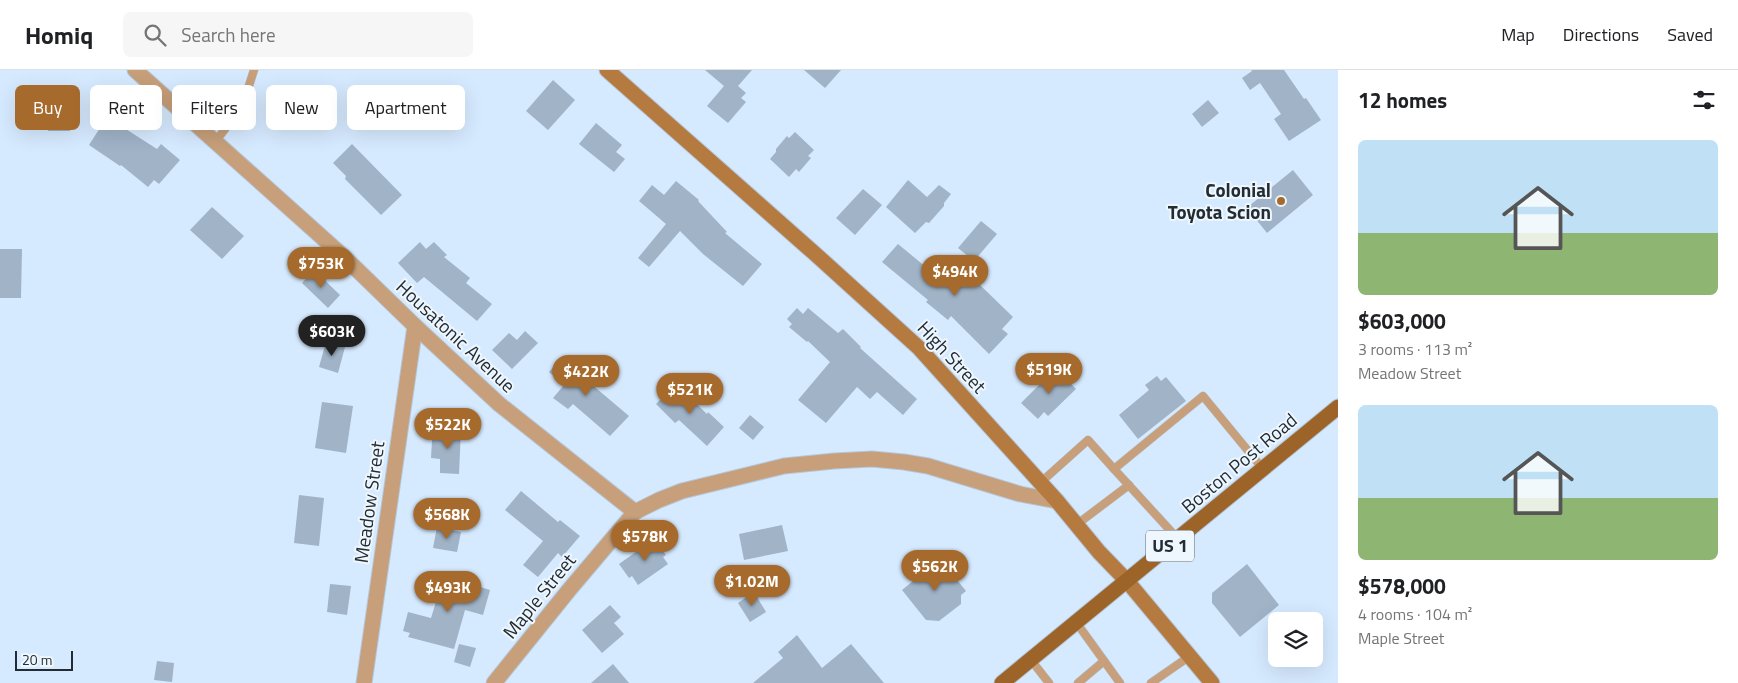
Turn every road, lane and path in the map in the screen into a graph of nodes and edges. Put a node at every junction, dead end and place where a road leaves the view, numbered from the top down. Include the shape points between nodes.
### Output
1 (135, 70) edge
2 (254, 70) edge
3 (607, 70) edge
4 (215, 142) junction
5 (414, 326) junction
6 (1338, 407) edge
7 (1114, 469) junction
8 (1262, 469) junction
9 (1040, 483) junction
10 (1129, 485) junction
11 (1057, 500) junction
12 (635, 512) junction
13 (1076, 526) junction
14 (1178, 540) junction
15 (1127, 581) junction
16 (1076, 622) junction
17 (1190, 656) junction
18 (1031, 660) junction
19 (1104, 661) junction
20 (1117, 682) edge
21 (364, 683) edge
22 (494, 683) edge
23 (1002, 683) edge
24 (1049, 683) edge
25 (1078, 683) edge
26 (1150, 683) edge
27 (1212, 683) edge

1 - 4 street, Housatonic Avenue
2 - 4 lane via 244,101
3 - 9 main road, High Street via 919,348
4 - 5 street, Housatonic Avenue via 343,256
5 - 12 street, Housatonic Avenue via 499,404
5 - 21 street, Meadow Street
6 - 8 main road, Boston Post Road / US 1
7 - 8 lane via 1203,396
7 - 9 lane via 1088,440
7 - 10 lane
8 - 14 main road, Boston Post Road / US 1
9 - 11 main road, High Street
10 - 13 lane
10 - 14 lane
11 - 12 street via 1020,494 928,466 872,459 784,466 682,491
11 - 13 main road, High Street
12 - 22 street, Maple Street
13 - 15 main road, High Street
14 - 15 main road, Boston Post Road / US 1
15 - 16 main road, Boston Post Road / US 1
15 - 17 main road, High Street
16 - 18 main road, Boston Post Road / US 1
16 - 19 lane
17 - 26 lane
17 - 27 main road, High Street
18 - 23 main road, Boston Post Road / US 1
18 - 24 lane
19 - 20 lane
19 - 25 lane

